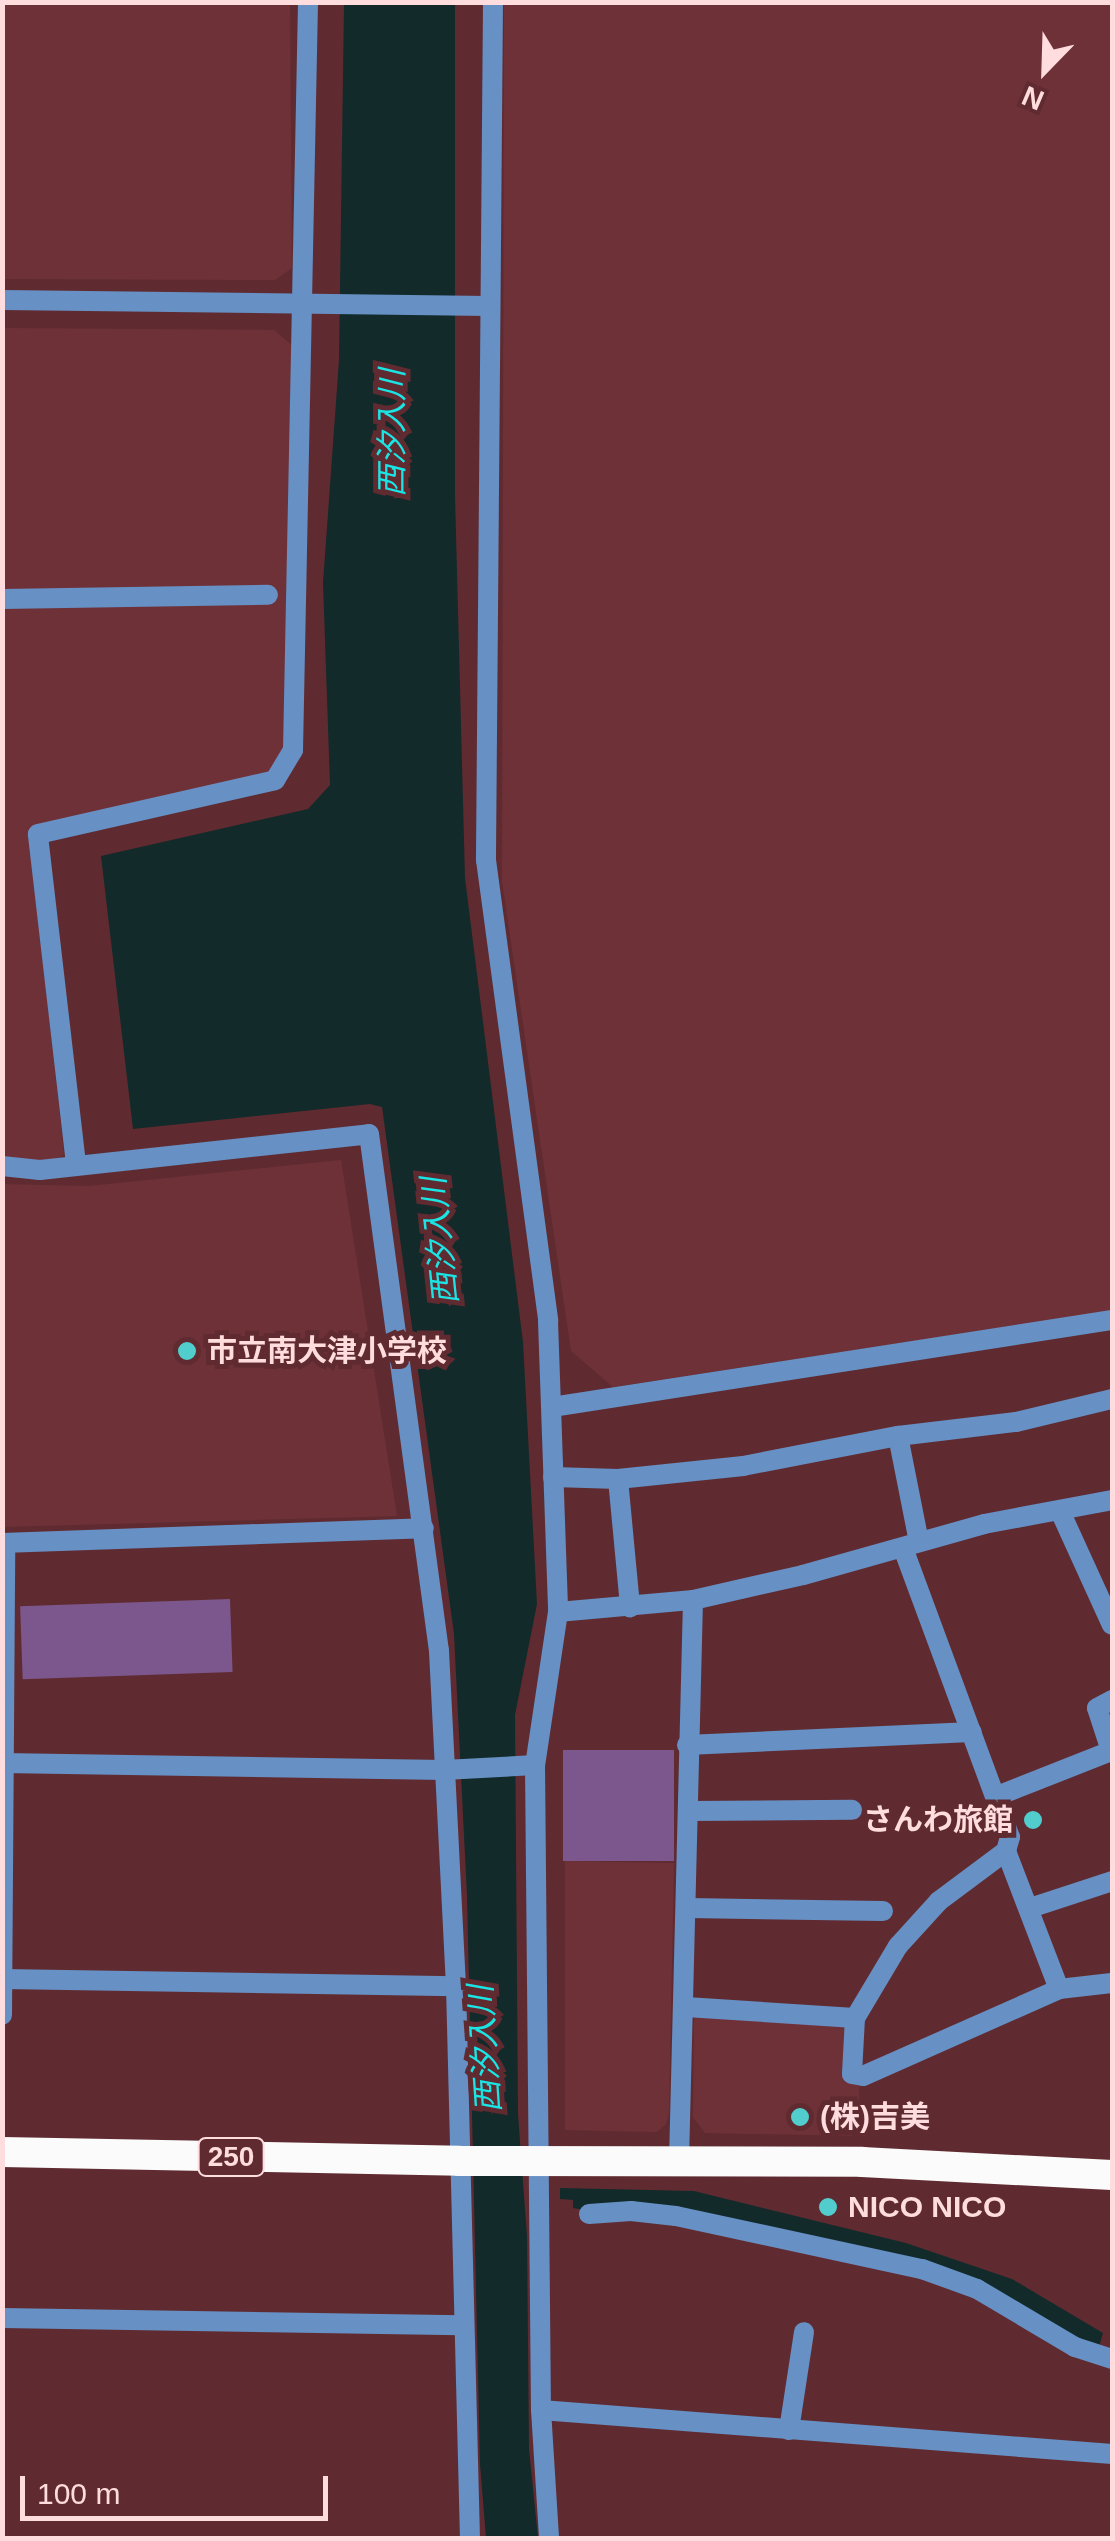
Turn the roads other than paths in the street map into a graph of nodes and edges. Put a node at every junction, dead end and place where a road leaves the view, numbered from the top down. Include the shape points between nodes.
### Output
1 (308, 2) edge
2 (493, 2) edge
3 (2, 300) edge
4 (304, 304) junction
5 (488, 306) junction
6 (268, 595) dead end
7 (2, 599) edge
8 (76, 1164) junction
9 (2, 1166) edge
10 (1112, 1320) edge
11 (1112, 1399) edge
12 (552, 1407) junction
13 (898, 1436) junction
14 (554, 1477) junction
15 (618, 1480) junction
16 (1112, 1500) edge
17 (1060, 1511) junction
18 (424, 1528) junction
19 (4, 1542) edge
20 (911, 1545) junction
21 (693, 1600) junction
22 (630, 1607) junction
23 (558, 1612) junction
24 (1112, 1625) edge
25 (1112, 1700) edge
26 (972, 1732) junction
27 (687, 1745) junction
28 (4, 1763) edge
29 (535, 1765) junction
30 (444, 1770) junction
31 (997, 1796) junction
32 (852, 1810) dead end
33 (689, 1811) junction
34 (1006, 1851) junction
35 (1112, 1881) edge
36 (688, 1908) junction
37 (1030, 1908) junction
38 (884, 1911) dead end
39 (3, 1980) edge
40 (1112, 1983) edge
41 (456, 1986) junction
42 (1060, 1989) junction
43 (686, 2007) junction
44 (2, 2015) edge
45 (855, 2018) junction
46 (2, 2152) edge
47 (540, 2160) junction
48 (459, 2161) junction
49 (679, 2162) junction
50 (1112, 2175) edge
51 (588, 2214) dead end
52 (2, 2318) edge
53 (461, 2326) junction
54 (804, 2332) dead end
55 (1112, 2359) edge
56 (541, 2410) junction
57 (790, 2430) junction
58 (1112, 2454) edge
59 (470, 2538) edge
60 (549, 2538) edge

1 - 4 street
2 - 5 street
3 - 4 street
4 - 5 street
4 - 8 street via 293,750 275,780 38,834
5 - 12 street via 486,860 548,1321
6 - 7 street
8 - 9 street via 40,1170
8 - 18 street via 369,1134
10 - 12 street
11 - 13 street via 1016,1422
12 - 14 street
13 - 15 street via 742,1466
13 - 20 street
14 - 15 street
14 - 23 street
15 - 22 street
16 - 17 street
17 - 20 street
17 - 24 street
18 - 19 street
18 - 30 street
19 - 28 street
20 - 21 street
20 - 26 street
21 - 22 street
21 - 27 street
22 - 23 street
23 - 29 street
25 - 31 street via 1097,1708 1111,1751
26 - 27 street
26 - 31 street
27 - 33 street
28 - 30 street
28 - 39 street
29 - 30 street
29 - 47 street
30 - 41 street
31 - 34 street via 1010,1837
32 - 33 street
33 - 36 street
34 - 37 street
34 - 45 street via 939,1900 898,1946
35 - 37 street
36 - 38 street
36 - 43 street
37 - 42 street
39 - 41 street
39 - 44 street
40 - 42 street
41 - 48 street
42 - 45 street via 863,2076 852,2074
43 - 45 street
43 - 49 street
46 - 48 highway, 250
47 - 48 highway, 250
47 - 49 highway, 250
47 - 56 street
48 - 53 street
49 - 50 highway, 250 via 862,2162
51 - 55 street via 676,2216 922,2269 977,2289 1075,2348
52 - 53 street
53 - 59 street
54 - 57 street
56 - 57 street
56 - 60 street
57 - 58 street

